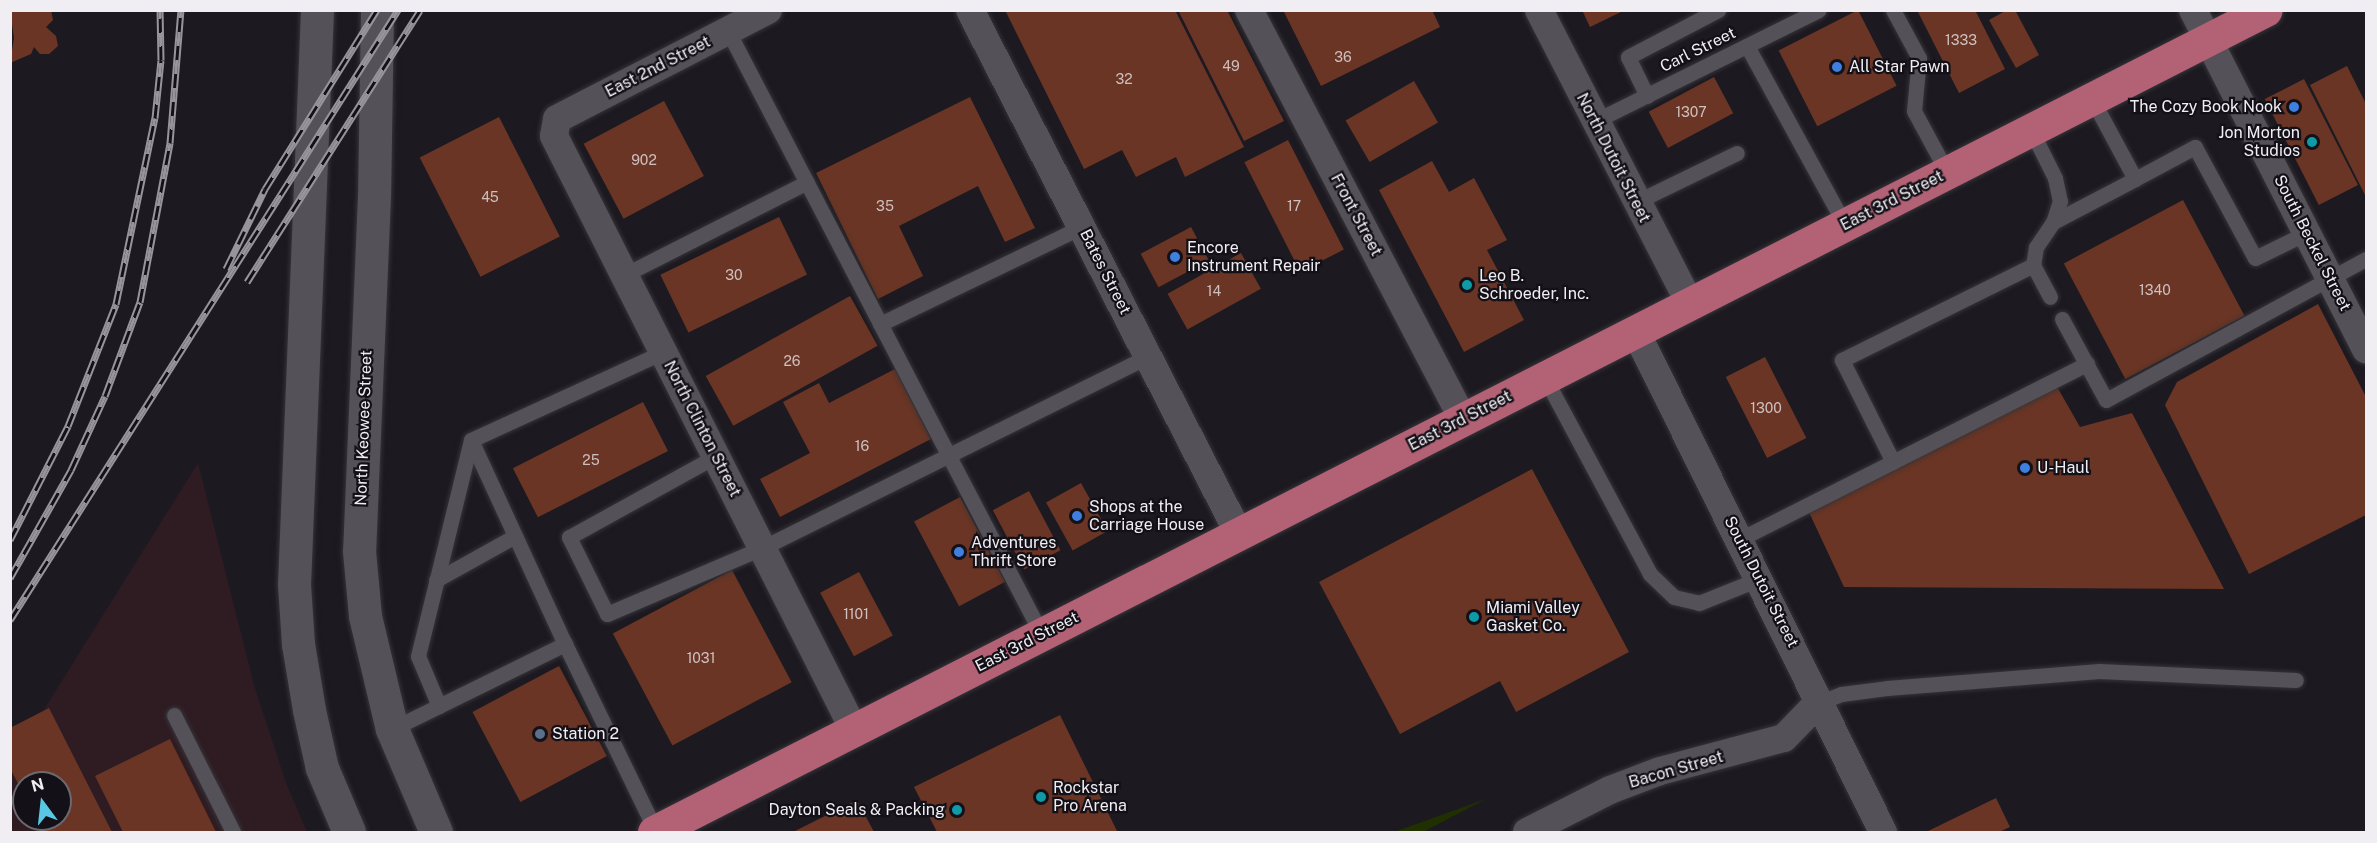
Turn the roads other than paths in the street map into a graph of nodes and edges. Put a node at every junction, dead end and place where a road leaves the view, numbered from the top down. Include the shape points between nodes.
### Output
1 (317, 10) edge
2 (377, 10) edge
3 (768, 10) edge
4 (970, 10) edge
5 (1249, 10) edge
6 (1539, 10) edge
7 (1718, 10) edge
8 (1819, 10) edge
9 (1893, 10) edge
10 (2193, 10) edge
11 (2266, 10) edge
12 (728, 31) junction
13 (2208, 40) junction
14 (1747, 46) junction
15 (1647, 96) junction
16 (2092, 99) junction
17 (1593, 122) junction
18 (553, 127) joint
19 (2031, 130) junction
20 (1737, 153) dead end
21 (1947, 172) junction
22 (2135, 179) junction
23 (807, 182) junction
24 (1636, 202) junction
25 (2053, 222) junction
26 (1845, 225) junction
27 (1082, 227) junction
28 (2306, 233) junction
29 (2367, 259) edge
30 (2033, 265) junction
31 (624, 275) junction
32 (2331, 279) junction
33 (2050, 297) dead end
34 (1690, 304) junction
35 (2062, 319) dead end
36 (880, 324) junction
37 (1636, 332) junction
38 (2367, 350) edge
39 (663, 352) junction
40 (1148, 356) junction
41 (2087, 364) junction
42 (1545, 378) junction
43 (1463, 420) junction
44 (471, 440) junction
45 (948, 454) junction
46 (716, 456) junction
47 (1893, 462) junction
48 (1239, 534) junction
49 (515, 536) junction
50 (1740, 539) junction
51 (762, 548) junction
52 (1759, 579) junction
53 (436, 580) junction
54 (1042, 635) junction
55 (565, 644) junction
56 (2296, 680) dead end
57 (1818, 704) junction
58 (440, 706) junction
59 (174, 715) dead end
60 (393, 729) junction
61 (854, 730) junction
62 (233, 832) edge
63 (349, 832) edge
64 (436, 832) edge
65 (655, 832) edge
66 (1527, 832) edge
67 (1883, 832) edge

1 - 63 main road via 294,584 298,644 311,722 322,768
2 - 60 main road, North Keowee Street via 374,196 359,551 365,616
3 - 12 street, East 2nd Street
4 - 27 street, Bates Street
5 - 43 street, Front Street
6 - 17 street, North Dutoit Street
7 - 15 lane via 1628,57
8 - 14 lane, Carl Street
9 - 21 lane via 1919,58 1914,111
10 - 13 street, South Beckel Street
11 - 13 main road, East 3rd Street
12 - 18 street, East 2nd Street via 556,119
12 - 23 lane
13 - 16 main road, East 3rd Street
13 - 28 street, South Beckel Street
14 - 15 lane, Carl Street
14 - 26 lane
15 - 17 lane, Carl Street
16 - 19 main road, East 3rd Street
16 - 22 lane
17 - 24 street, North Dutoit Street
18 - 31 street, North Clinton Street
19 - 21 main road, East 3rd Street
19 - 25 lane via 2055,178 2060,201
20 - 24 lane
21 - 26 main road, East 3rd Street
22 - 25 lane
22 - 28 lane via 2194,147 2255,258
23 - 31 lane
23 - 36 lane
24 - 34 street, North Dutoit Street
25 - 30 lane via 2036,247
26 - 34 main road, East 3rd Street
27 - 36 lane
27 - 40 street, Bates Street
28 - 32 street, South Beckel Street
29 - 32 lane
30 - 33 lane
30 - 47 lane via 1842,360
31 - 39 street, North Clinton Street
32 - 38 street, South Beckel Street
32 - 41 lane via 2106,400
34 - 37 main road, East 3rd Street
35 - 41 lane
36 - 45 lane
37 - 42 main road, East 3rd Street
37 - 50 street, South Dutoit Street
39 - 44 lane
39 - 46 street, North Clinton Street
40 - 45 lane
40 - 48 street, Bates Street
41 - 47 lane
42 - 43 main road, East 3rd Street
42 - 52 lane via 1650,574 1674,597 1699,603
43 - 48 main road, East 3rd Street
44 - 49 lane
44 - 53 lane
45 - 51 lane
45 - 54 lane
46 - 51 street, North Clinton Street
46 - 51 lane via 569,537 607,614
47 - 50 lane
48 - 54 main road, East 3rd Street
49 - 53 lane
49 - 55 lane
50 - 52 street, South Dutoit Street
51 - 61 street, North Clinton Street
52 - 57 street, South Dutoit Street
53 - 58 lane via 418,656
54 - 61 main road, East 3rd Street
55 - 58 lane
55 - 65 lane
56 - 57 lane via 2077,672 1887,688 1841,694
57 - 66 street, Bacon Street via 1784,738 1650,775 1610,790
57 - 67 street, South Dutoit Street
58 - 60 lane
59 - 62 lane
60 - 64 main road, North Keowee Street
61 - 65 main road, East 3rd Street

